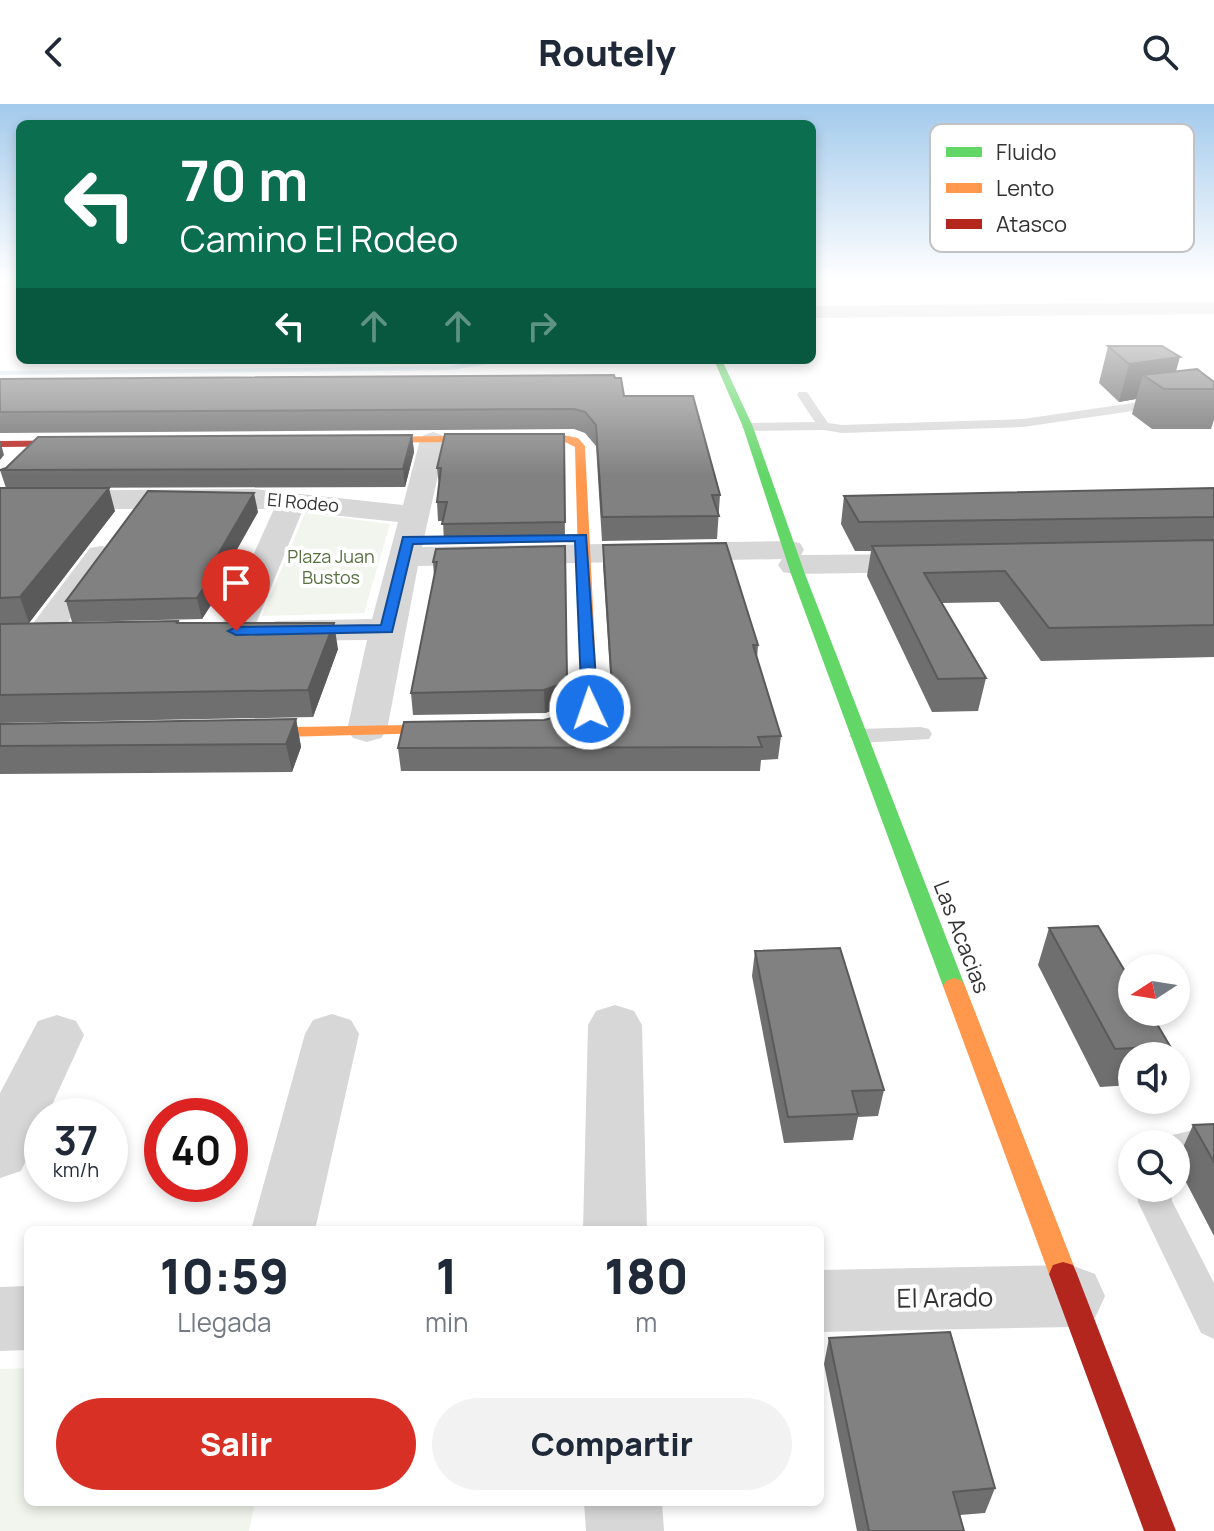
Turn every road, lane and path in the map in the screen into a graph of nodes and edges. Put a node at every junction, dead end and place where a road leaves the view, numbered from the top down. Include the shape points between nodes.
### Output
1 (720, 364) edge
2 (803, 395) dead end
3 (1214, 400) edge
4 (824, 426) junction
5 (748, 427) junction
6 (433, 440) junction
7 (338, 441) edge
8 (116, 442) edge
9 (37, 443) junction
10 (0, 444) edge
11 (9, 469) edge
12 (0, 500) edge
13 (292, 501) junction
14 (127, 519) junction
15 (408, 537) junction
16 (582, 546) junction
17 (789, 549) junction
18 (963, 562) edge
19 (387, 629) junction
20 (85, 635) edge
21 (515, 728) edge
22 (485, 729) edge
23 (367, 730) junction
24 (223, 733) edge
25 (921, 734) dead end
26 (860, 736) junction
27 (615, 1025) dead end
28 (332, 1034) dead end
29 (57, 1035) dead end
30 (1214, 1138) edge
31 (1190, 1142) edge
32 (0, 1153) edge
33 (1155, 1202) edge
34 (284, 1226) edge
35 (615, 1226) edge
36 (1071, 1296) junction
37 (824, 1301) edge
38 (24, 1318) edge
39 (0, 1319) edge
40 (1214, 1321) edge
41 (623, 1506) edge
42 (625, 1531) edge
43 (1160, 1531) edge

1 - 5 street, Las Acacias
2 - 4 lane
3 - 4 lane via 1023,423
4 - 5 lane
5 - 17 street, Las Acacias
6 - 7 street
6 - 15 street
6 - 16 street via 574,440 580,446
8 - 9 street
9 - 10 street
9 - 11 street
12 - 14 street, El Rodeo
13 - 14 street, El Rodeo
13 - 15 street, El Rodeo
13 - 19 street via 220,631
14 - 20 street via 27,637
15 - 16 street, El Rodeo
15 - 19 street
16 - 17 street, El Rodeo
16 - 21 street via 590,709 561,726
17 - 18 street, El Rodeo
17 - 26 street, Las Acacias
19 - 23 street
22 - 23 street
23 - 24 street
25 - 26 lane
26 - 36 street, Las Acacias
27 - 35 street
28 - 34 street
29 - 32 street
30 - 31 lane
33 - 40 lane
36 - 37 street, El Arado
36 - 43 street, Las Acacias
38 - 39 street
41 - 42 street

